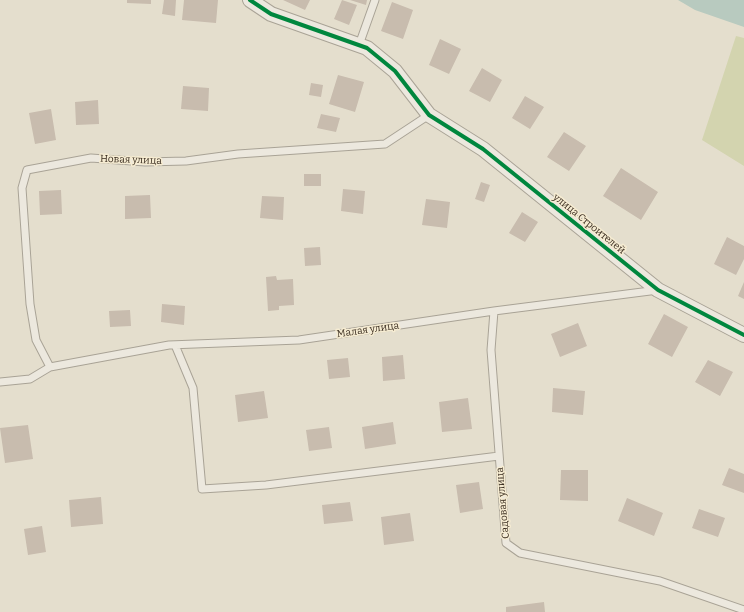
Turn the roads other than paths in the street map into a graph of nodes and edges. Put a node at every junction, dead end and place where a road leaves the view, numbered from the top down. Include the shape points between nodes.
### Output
1 (250, 0) edge
2 (375, 0) edge
3 (359, 45) junction
4 (429, 115) junction
5 (658, 290) junction
6 (494, 311) junction
7 (744, 335) edge
8 (175, 345) junction
9 (50, 367) junction
10 (0, 382) edge
11 (499, 456) junction
12 (744, 610) edge

1 - 3 street via 271,14
2 - 3 lane
3 - 4 street via 367,48 395,71
4 - 5 street, улица Строителей via 483,149
4 - 9 lane, Новая улица via 385,144 238,154 186,161 145,162 91,158 27,170 22,188 30,304 36,340
5 - 6 lane, Малая улица
5 - 7 street, улица Строителей
6 - 8 lane, Малая улица via 299,340
6 - 11 lane, Садовая улица via 491,350
8 - 9 lane, Малая улица
8 - 11 lane via 193,388 202,489 266,485
9 - 10 lane via 30,379
11 - 12 lane, Садовая улица via 506,543 520,553 660,581

